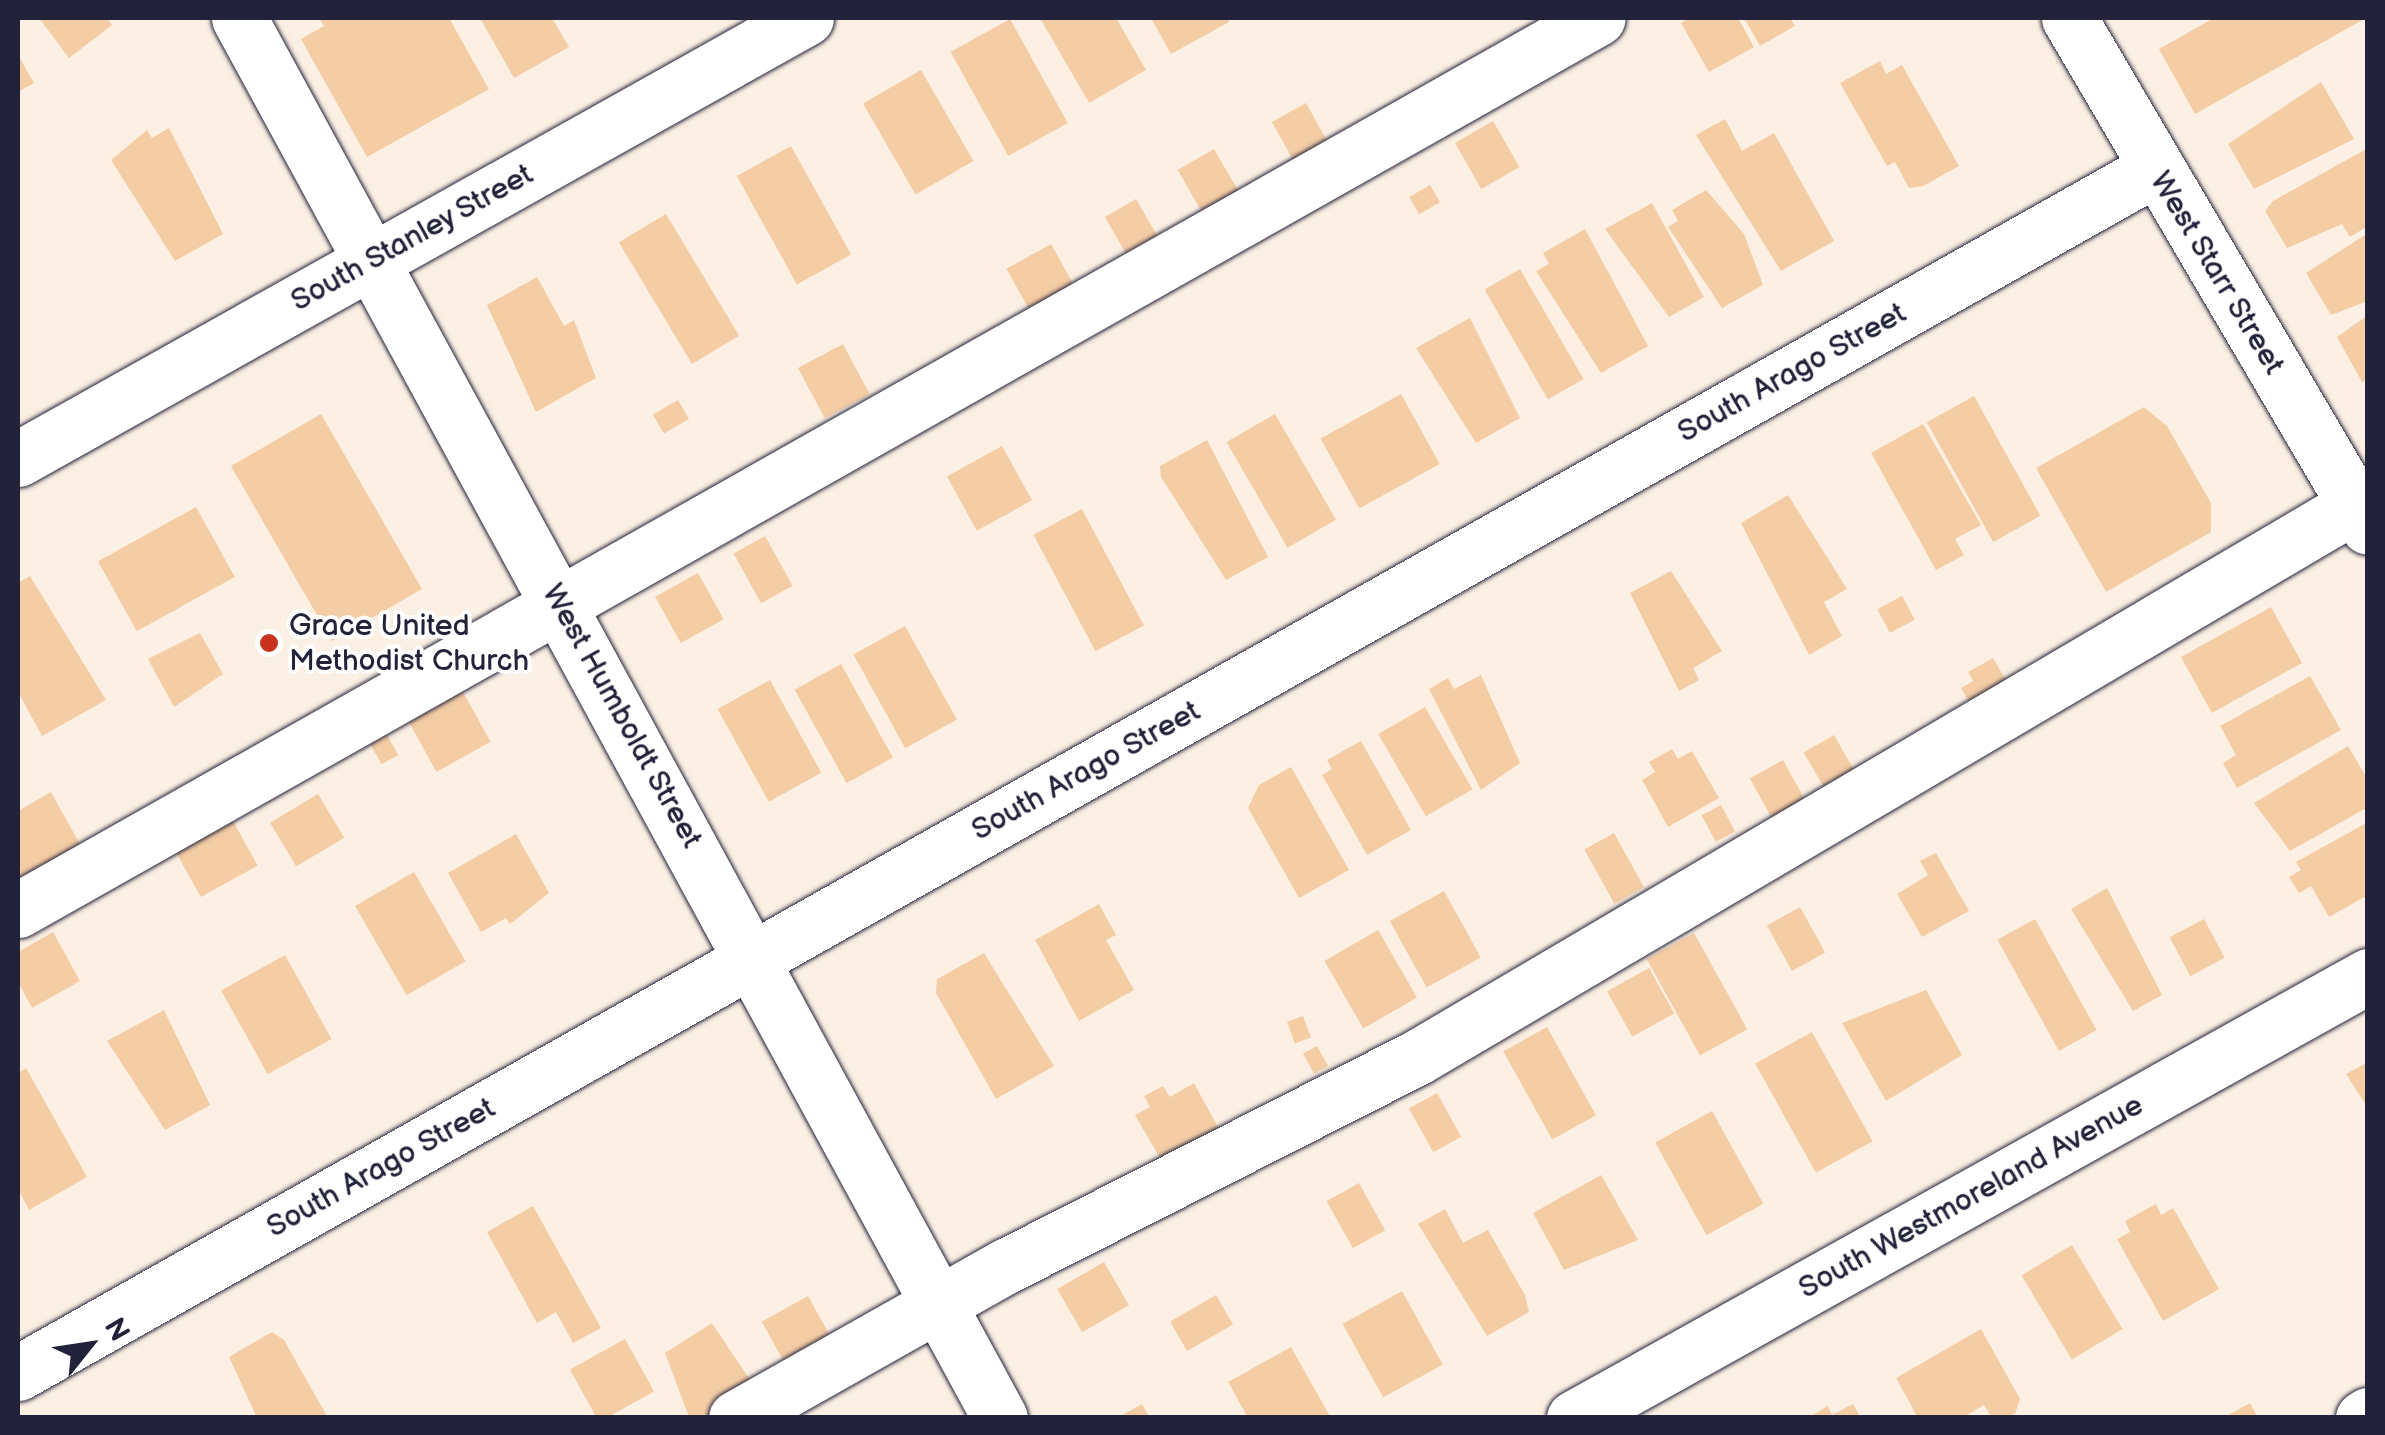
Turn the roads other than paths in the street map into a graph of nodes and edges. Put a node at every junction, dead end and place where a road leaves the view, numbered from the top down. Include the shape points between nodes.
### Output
1 (238, 18) edge
2 (806, 18) edge
3 (1598, 18) edge
4 (2069, 18) edge
5 (2156, 169) junction
6 (372, 260) junction
7 (18, 459) edge
8 (2362, 516) edge
9 (562, 606) junction
10 (18, 910) edge
11 (755, 958) junction
12 (2368, 976) edge
13 (934, 1306) junction
14 (18, 1372) edge
15 (736, 1418) edge
16 (1000, 1418) edge
17 (1574, 1418) edge

1 - 6 street, West Humboldt Street
2 - 6 street, South Stanley Street
3 - 9 street
4 - 5 street, West Starr Street
5 - 8 street, West Starr Street
5 - 11 street, South Arago Street
6 - 7 street, South Stanley Street
6 - 9 street, West Humboldt Street
8 - 13 street via 1416,1058
9 - 10 street
9 - 11 street, West Humboldt Street
11 - 13 street, West Humboldt Street
11 - 14 street, South Arago Street
12 - 17 street, South Westmoreland Avenue
13 - 15 street
13 - 16 street, West Humboldt Street

